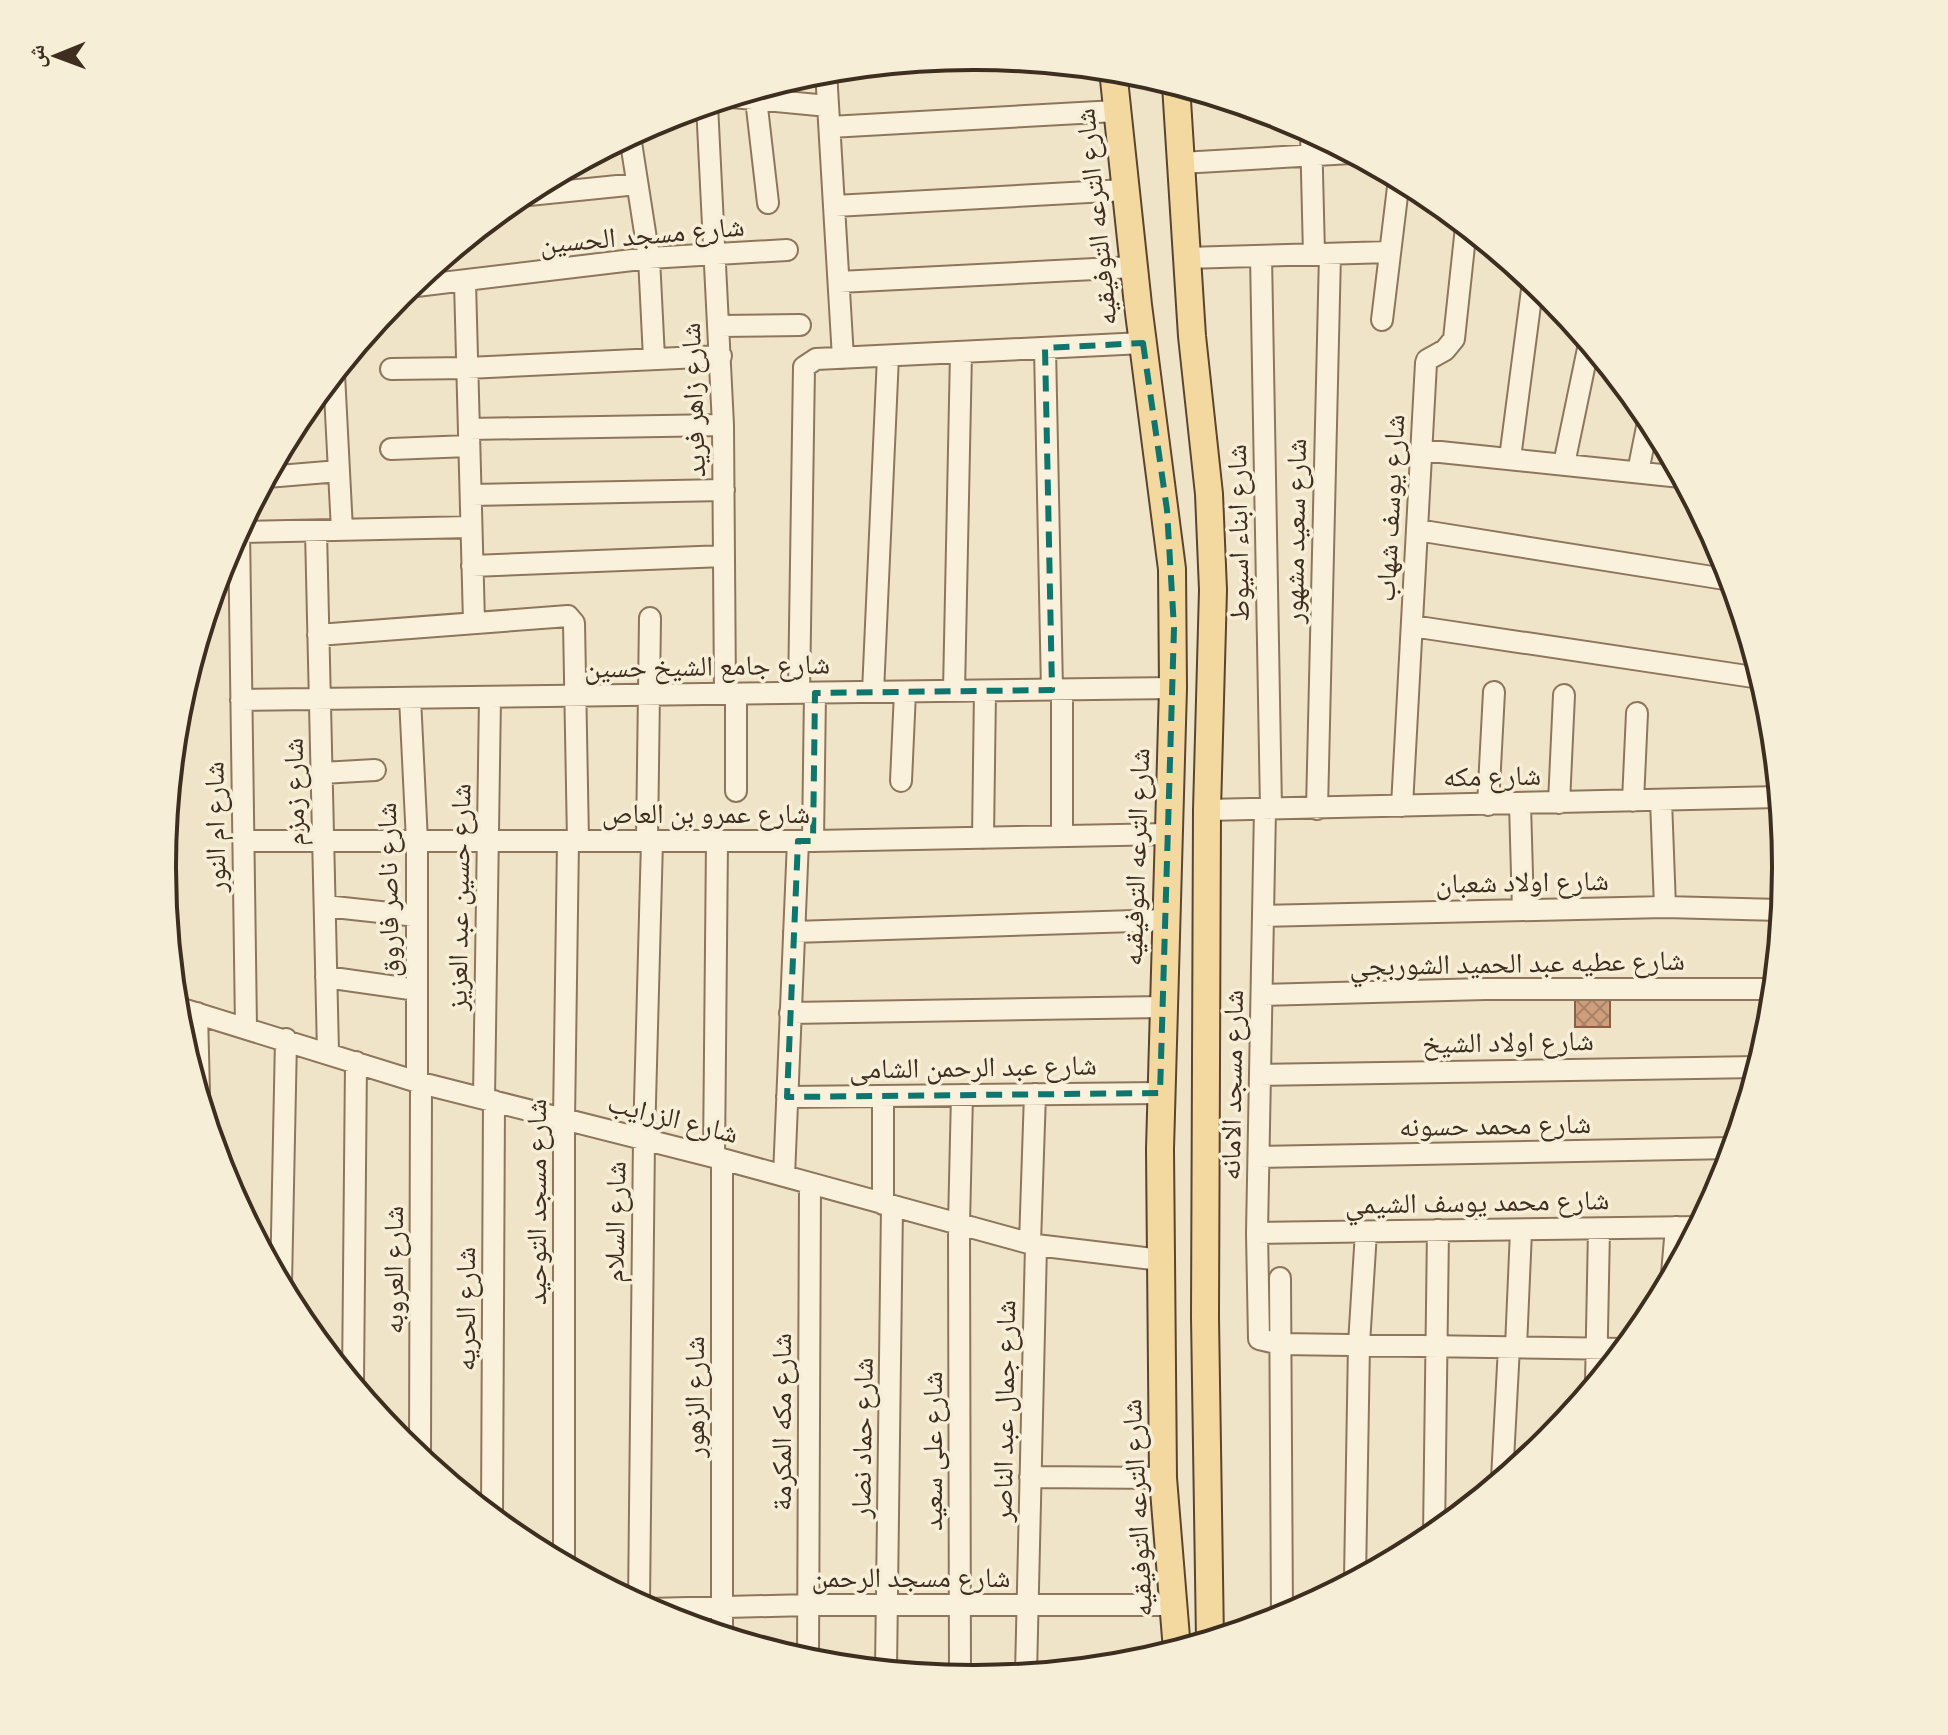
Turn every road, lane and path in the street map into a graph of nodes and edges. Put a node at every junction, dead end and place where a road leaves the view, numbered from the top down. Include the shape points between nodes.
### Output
1 (1114, 83) edge
2 (827, 84) edge
3 (1177, 96) edge
4 (762, 99) edge
5 (746, 103) edge
6 (828, 106) junction
7 (1116, 111) junction
8 (708, 116) edge
9 (830, 127) junction
10 (1312, 145) edge
11 (632, 147) edge
12 (1332, 155) edge
13 (1313, 157) junction
14 (1181, 163) junction
15 (637, 184) junction
16 (1125, 190) junction
17 (1397, 192) edge
18 (549, 193) edge
19 (768, 203) dead end
20 (835, 206) junction
21 (1465, 240) edge
22 (787, 250) dead end
23 (1390, 252) junction
24 (715, 254) junction
25 (1322, 254) junction
26 (1261, 256) junction
27 (649, 258) junction
28 (1186, 258) junction
29 (1134, 267) junction
30 (465, 282) junction
31 (839, 282) junction
32 (430, 285) edge
33 (1531, 297) edge
34 (1382, 320) dead end
35 (800, 325) dead end
36 (719, 326) junction
37 (1143, 343) junction
38 (1045, 348) junction
39 (961, 353) junction
40 (721, 356) junction
41 (888, 356) junction
42 (1586, 357) edge
43 (654, 358) junction
44 (843, 358) junction
45 (467, 368) junction
46 (391, 369) dead end
47 (330, 397) edge
48 (723, 425) junction
49 (1645, 437) edge
50 (469, 438) junction
51 (391, 449) dead end
52 (1421, 450) junction
53 (1510, 458) junction
54 (1564, 464) junction
55 (339, 471) junction
56 (1638, 472) junction
57 (279, 476) edge
58 (1668, 476) edge
59 (724, 490) junction
60 (471, 495) junction
61 (471, 527) junction
62 (252, 530) edge
63 (342, 530) junction
64 (1417, 530) junction
65 (316, 531) junction
66 (724, 556) junction
67 (239, 557) edge
68 (472, 566) junction
69 (1717, 578) edge
70 (650, 618) dead end
71 (474, 622) junction
72 (1412, 626) junction
73 (318, 635) junction
74 (1746, 671) edge
75 (1173, 688) junction
76 (1057, 690) junction
77 (954, 691) junction
78 (985, 691) junction
79 (873, 692) junction
80 (905, 692) junction
81 (1494, 692) dead end
82 (807, 693) junction
83 (730, 694) junction
84 (649, 695) junction
85 (1564, 695) dead end
86 (576, 696) junction
87 (490, 697) junction
88 (410, 698) junction
89 (320, 699) junction
90 (241, 700) junction
91 (1637, 713) dead end
92 (375, 770) dead end
93 (322, 773) junction
94 (901, 781) dead end
95 (736, 791) dead end
96 (1768, 797) edge
97 (1661, 800) junction
98 (1633, 801) junction
99 (1559, 803) junction
100 (1520, 804) junction
101 (1488, 805) junction
102 (1402, 806) junction
103 (1268, 809) junction
104 (1317, 809) junction
105 (1207, 810) junction
106 (1169, 834) junction
107 (1062, 836) junction
108 (983, 838) junction
109 (650, 840) junction
110 (244, 841) junction
111 (323, 841) junction
112 (417, 841) junction
113 (487, 841) junction
114 (573, 841) junction
115 (717, 841) junction
116 (805, 841) junction
117 (325, 906) junction
118 (1665, 907) junction
119 (1523, 910) junction
120 (1770, 910) edge
121 (417, 916) junction
122 (1263, 916) junction
123 (1166, 920) junction
124 (794, 932) junction
125 (326, 977) junction
126 (1762, 989) edge
127 (417, 990) junction
128 (1262, 995) junction
129 (1163, 1007) junction
130 (190, 1011) edge
131 (197, 1013) junction
132 (790, 1013) junction
133 (246, 1027) junction
134 (286, 1039) junction
135 (198, 1048) edge
136 (328, 1052) junction
137 (356, 1062) junction
138 (1746, 1067) edge
139 (1260, 1075) junction
140 (419, 1082) junction
141 (1160, 1093) junction
142 (1035, 1094) junction
143 (962, 1095) junction
144 (883, 1096) junction
145 (787, 1097) junction
146 (489, 1100) junction
147 (564, 1120) junction
148 (644, 1139) junction
149 (1720, 1148) edge
150 (1259, 1157) junction
151 (718, 1158) junction
152 (784, 1176) junction
153 (810, 1184) junction
154 (887, 1205) junction
155 (959, 1224) junction
156 (1676, 1227) junction
157 (1685, 1227) edge
158 (1599, 1229) junction
159 (1438, 1230) junction
160 (1521, 1231) junction
161 (1366, 1232) junction
162 (1257, 1233) junction
163 (1033, 1244) junction
164 (1674, 1248) edge
165 (1161, 1260) junction
166 (281, 1263) edge
167 (1280, 1278) dead end
168 (1280, 1344) junction
169 (1359, 1344) junction
170 (1435, 1346) junction
171 (1512, 1347) junction
172 (1597, 1348) junction
173 (1610, 1348) edge
174 (1596, 1366) edge
175 (353, 1368) edge
176 (420, 1440) edge
177 (1503, 1464) edge
178 (1030, 1477) junction
179 (1163, 1478) junction
180 (492, 1502) edge
181 (1434, 1518) edge
182 (564, 1551) edge
183 (1355, 1568) edge
184 (639, 1591) edge
185 (1282, 1603) edge
186 (960, 1604) junction
187 (1027, 1604) junction
188 (808, 1605) junction
189 (888, 1605) junction
190 (1174, 1605) junction
191 (722, 1607) junction
192 (680, 1608) edge
193 (722, 1624) edge
194 (1210, 1629) edge
195 (1176, 1639) edge
196 (808, 1648) edge
197 (886, 1660) edge
198 (1026, 1663) edge
199 (960, 1664) edge

1 - 7 main road, شارع الترعه التوفيقيه
2 - 6 street
3 - 14 main road
4 - 6 street
5 - 19 street
6 - 9 street
7 - 9 street
7 - 16 main road, شارع الترعه التوفيقيه
8 - 24 street, شارع زاهر فريد
9 - 20 street
10 - 13 street, شارع سعيد مشهور
11 - 15 street
12 - 13 street
13 - 14 street
13 - 25 street, شارع سعيد مشهور
14 - 28 main road
15 - 18 street
15 - 27 street
16 - 20 street
16 - 29 main road, شارع الترعه التوفيقيه
17 - 23 street
20 - 31 street
21 - 52 street, شارع يوسف شهاب via 1454,339 1426,363
22 - 24 street, شارع مسجد الحسين
23 - 25 street
23 - 34 street
24 - 27 street, شارع مسجد الحسين
24 - 36 street, شارع زاهر فريد
25 - 26 street
25 - 104 street, شارع سعيد مشهور
26 - 28 street
26 - 103 street, شارع ابناء اسيوط
27 - 30 street, شارع مسجد الحسين
27 - 43 street
28 - 105 main road via 1213,590
29 - 31 street
29 - 37 main road, شارع الترعه التوفيقيه
30 - 32 street, شارع مسجد الحسين
30 - 45 street
31 - 44 street
33 - 53 street
35 - 36 street
36 - 40 street, شارع زاهر فريد
37 - 38 street
37 - 75 main road, شارع الترعه التوفيقيه via 1167,510
38 - 39 street
38 - 76 street
39 - 41 street
39 - 77 street
40 - 43 street
40 - 48 street, شارع زاهر فريد
41 - 44 street
41 - 79 street
42 - 54 street
43 - 45 street
44 - 82 street via 816,359 804,367
45 - 46 street
45 - 50 street
47 - 55 street
48 - 50 street
48 - 59 street, شارع زاهر فريد
49 - 56 street
50 - 51 street
50 - 60 street
52 - 53 street
52 - 64 street, شارع يوسف شهاب
53 - 54 street
54 - 56 street
55 - 57 street
55 - 63 street
56 - 58 street
59 - 60 street
59 - 66 street, شارع زاهر فريد
60 - 61 street
61 - 63 street
61 - 68 street
62 - 65 street
63 - 65 street
64 - 69 street
64 - 72 street, شارع يوسف شهاب
65 - 73 street, شارع زمزم
66 - 68 street
66 - 83 street, شارع زاهر فريد
67 - 90 street, شارع ام النور
68 - 71 street
70 - 84 street, شارع السلام
71 - 73 street
71 - 86 street, شارع مسجد التوحيد via 568,616
72 - 74 street
72 - 102 street, شارع يوسف شهاب
73 - 89 street, شارع زمزم
75 - 76 street, شارع جامع الشيخ حسين
75 - 106 main road, شارع الترعه التوفيقيه
76 - 78 street, شارع جامع الشيخ حسين
76 - 107 street
77 - 78 street, شارع جامع الشيخ حسين
77 - 80 street, شارع جامع الشيخ حسين
78 - 108 street
79 - 80 street, شارع جامع الشيخ حسين
79 - 82 street, شارع جامع الشيخ حسين
80 - 94 street
81 - 101 street
82 - 83 street, شارع جامع الشيخ حسين
82 - 116 street
83 - 84 street, شارع جامع الشيخ حسين
83 - 95 street, شارع زاهر فريد
84 - 86 street, شارع جامع الشيخ حسين
84 - 109 street, شارع السلام
85 - 99 street
86 - 87 street, شارع جامع الشيخ حسين
86 - 114 street, شارع مسجد التوحيد
87 - 88 street, شارع جامع الشيخ حسين
87 - 113 street, شارع حسين عبد العزيز
88 - 89 street, شارع جامع الشيخ حسين
88 - 112 street, شارع ناصر فاروق
89 - 90 street, شارع جامع الشيخ حسين
89 - 93 street, شارع زمزم
90 - 110 street, شارع ام النور
91 - 98 street
92 - 93 street
93 - 111 street, شارع زمزم
96 - 97 street, شارع مكه
97 - 98 street, شارع مكه
97 - 118 street
98 - 99 street, شارع مكه
99 - 100 street, شارع مكه
100 - 101 street, شارع مكه
100 - 119 street
101 - 102 street, شارع مكه
102 - 104 street, شارع مكه
103 - 104 street, شارع مكه
103 - 105 street, شارع مكه
103 - 122 street, شارع مسجد الامانه
105 - 194 main road
106 - 107 street, شارع عمرو بن العاص
106 - 123 main road, شارع الترعه التوفيقيه
107 - 108 street, شارع عمرو بن العاص
108 - 116 street, شارع عمرو بن العاص
109 - 114 street, شارع عمرو بن العاص
109 - 115 street, شارع عمرو بن العاص
109 - 148 street, شارع السلام
110 - 111 street, شارع عمرو بن العاص
110 - 133 street, شارع ام النور
111 - 112 street, شارع عمرو بن العاص
111 - 117 street, شارع زمزم
112 - 113 street, شارع عمرو بن العاص
112 - 121 street, شارع ناصر فاروق
113 - 114 street, شارع عمرو بن العاص
113 - 146 street, شارع حسين عبد العزيز
114 - 147 street, شارع مسجد التوحيد
115 - 116 street, شارع عمرو بن العاص
115 - 151 street, شارع الزهور
116 - 124 street
117 - 121 street
117 - 125 street, شارع زمزم
118 - 119 street, شارع اولاد شعبان
118 - 120 street, شارع اولاد شعبان
119 - 122 street, شارع اولاد شعبان
121 - 127 street, شارع ناصر فاروق
122 - 128 street, شارع مسجد الامانه
123 - 124 street
123 - 129 main road, شارع الترعه التوفيقيه
124 - 132 street
125 - 127 street
125 - 136 street, شارع زمزم
126 - 128 street, شارع عطيه عبد الحميد الشوربجي
127 - 140 street, شارع ناصر فاروق
128 - 139 street, شارع مسجد الامانه
129 - 132 street
129 - 141 main road, شارع الترعه التوفيقيه
130 - 131 street, شارع الزرايب
131 - 133 street, شارع الزرايب
131 - 135 street
132 - 145 street
133 - 134 street, شارع الزرايب
134 - 136 street, شارع الزرايب
134 - 166 street
136 - 137 street, شارع الزرايب
137 - 140 street, شارع الزرايب
137 - 175 street
138 - 139 street, شارع اولاد الشيخ
139 - 150 street, شارع مسجد الامانه
140 - 146 street, شارع الزرايب
140 - 176 street, شارع العروبه
141 - 142 street, شارع عبد الرحمن الشامى
141 - 165 main road, شارع الترعه التوفيقيه
142 - 143 street, شارع عبد الرحمن الشامى
142 - 163 street, شارع جمال عبد الناصر
143 - 144 street, شارع عبد الرحمن الشامى
143 - 155 street, شارع على سعيد
144 - 145 street, شارع عبد الرحمن الشامى
144 - 154 street, شارع حماد نصار
145 - 152 street
146 - 147 street, شارع الزرايب
146 - 180 street, شارع الحريه
147 - 148 street, شارع الزرايب
147 - 182 street, شارع مسجد التوحيد
148 - 151 street, شارع الزرايب
148 - 184 street, شارع السلام
149 - 150 street, شارع محمد حسونه
150 - 162 street, شارع مسجد الامانه
151 - 152 street, شارع الزرايب
151 - 191 street, شارع الزهور
152 - 153 street, شارع الزرايب
153 - 154 street, شارع الزرايب
153 - 188 street, شارع مكه المكرمة
154 - 155 street, شارع الزرايب
154 - 189 street, شارع حماد نصار
155 - 163 street, شارع الزرايب
155 - 186 street, شارع على سعيد
156 - 157 street, شارع محمد يوسف الشيمي
156 - 158 street, شارع محمد يوسف الشيمي
156 - 164 street
158 - 160 street, شارع محمد يوسف الشيمي
158 - 172 street
159 - 160 street, شارع محمد يوسف الشيمي
159 - 161 street, شارع محمد يوسف الشيمي
159 - 170 street
160 - 171 street
161 - 162 street, شارع محمد يوسف الشيمي
161 - 169 street
162 - 168 street, شارع مسجد الامانه via 1258,1336 1262,1342
163 - 165 street, شارع الزرايب
163 - 178 street, شارع جمال عبد الناصر
165 - 179 main road, شارع الترعه التوفيقيه
167 - 168 street
168 - 169 street
168 - 185 street
169 - 170 street
169 - 183 street
170 - 171 street
170 - 181 street
171 - 172 street
171 - 177 street
172 - 173 street
172 - 174 street
178 - 179 street
178 - 187 street, شارع جمال عبد الناصر
179 - 190 main road, شارع الترعه التوفيقيه
186 - 187 street, شارع مسجد الرحمن
186 - 189 street, شارع مسجد الرحمن
186 - 199 street, شارع على سعيد
187 - 190 street, شارع مسجد الرحمن
187 - 198 street, شارع جمال عبد الناصر
188 - 189 street, شارع مسجد الرحمن
188 - 191 street, شارع مسجد الرحمن
188 - 196 street, شارع مكه المكرمة
189 - 197 street, شارع حماد نصار
190 - 195 main road, شارع الترعه التوفيقيه
191 - 192 street, شارع مسجد الرحمن
191 - 193 street, شارع الزهور

